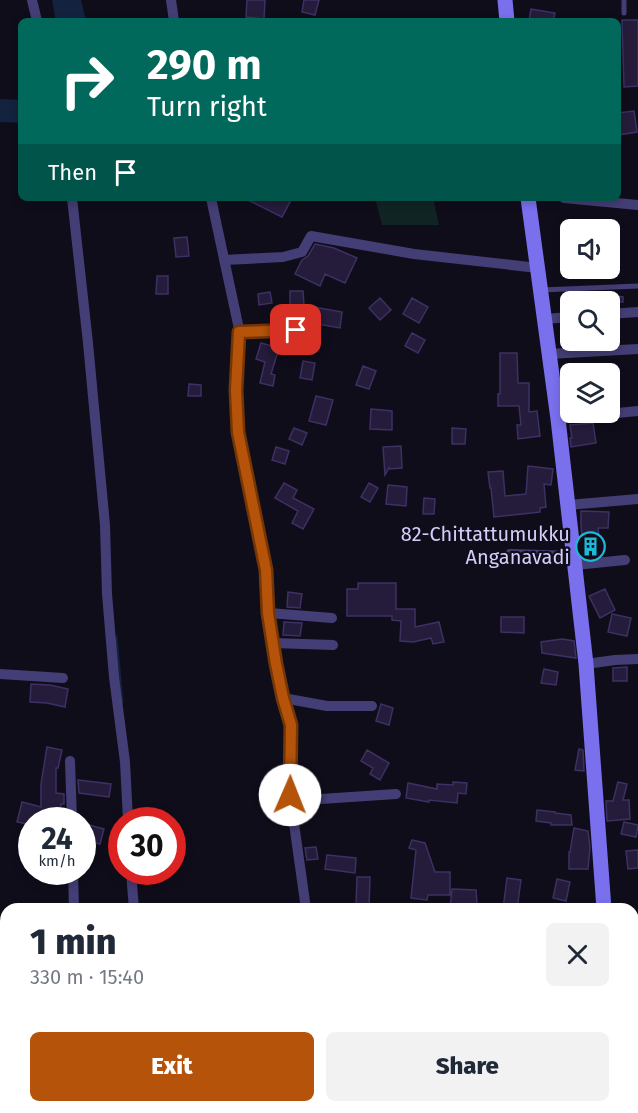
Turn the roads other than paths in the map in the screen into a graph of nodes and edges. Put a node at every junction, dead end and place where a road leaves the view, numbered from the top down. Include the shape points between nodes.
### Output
1 (32, 0) edge
2 (171, 0) edge
3 (505, 0) edge
4 (624, 0) edge
5 (624, 13) dead end
6 (36, 18) edge
7 (174, 18) edge
8 (507, 18) edge
9 (72, 201) edge
10 (212, 201) edge
11 (528, 201) edge
12 (596, 201) edge
13 (638, 205) edge
14 (224, 260) junction
15 (538, 268) junction
16 (638, 286) edge
17 (541, 290) junction
18 (638, 312) edge
19 (620, 313) edge
20 (560, 318) edge
21 (544, 319) junction
22 (296, 330) dead end
23 (239, 332) junction
24 (638, 349) edge
25 (549, 354) junction
26 (638, 411) edge
27 (558, 419) junction
28 (638, 499) edge
29 (568, 506) junction
30 (510, 554) dead end
31 (625, 560) dead end
32 (574, 561) junction
33 (268, 613) junction
34 (332, 618) dead end
35 (273, 644) junction
36 (333, 645) dead end
37 (638, 659) edge
38 (586, 664) junction
39 (0, 674) edge
40 (63, 678) dead end
41 (283, 698) junction
42 (372, 706) dead end
43 (70, 761) dead end
44 (396, 794) dead end
45 (291, 801) junction
46 (72, 807) edge
47 (127, 807) edge
48 (74, 885) edge
49 (132, 885) edge
50 (75, 903) edge
51 (134, 903) edge
52 (305, 903) edge
53 (604, 903) edge

1 - 6 street
2 - 7 street
3 - 8 main road
4 - 5 lane
9 - 47 street via 105,525 107,594
10 - 14 street
11 - 15 main road
12 - 13 street
14 - 15 street via 283,257 302,252 311,236 414,254
14 - 23 street
15 - 17 main road
16 - 17 lane
17 - 21 main road
18 - 19 street
20 - 21 street
21 - 25 main road
22 - 23 street
23 - 33 street via 238,432 266,570
24 - 25 street
25 - 27 main road
26 - 27 street
27 - 29 main road
28 - 29 street
29 - 32 main road
30 - 32 street
31 - 32 street
32 - 38 main road
33 - 34 street
33 - 35 street
35 - 36 street
35 - 41 street
37 - 38 street
38 - 53 main road
39 - 40 street
41 - 42 street via 327,706
41 - 45 street via 291,725
43 - 46 street
44 - 45 street
45 - 52 street
48 - 50 street
49 - 51 street

